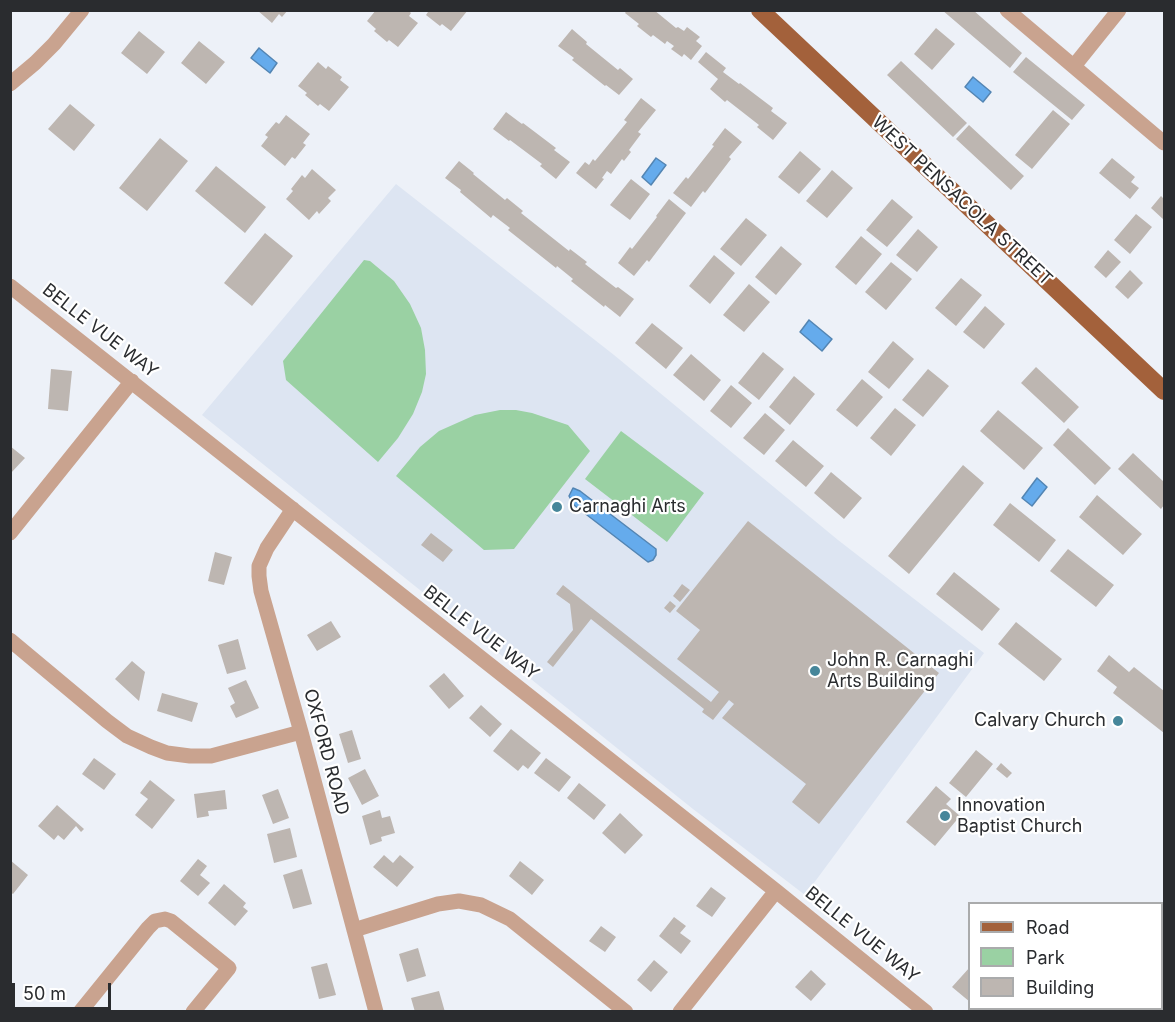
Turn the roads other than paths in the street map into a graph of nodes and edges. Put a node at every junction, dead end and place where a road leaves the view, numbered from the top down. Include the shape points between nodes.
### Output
1 (82, 10) edge
2 (760, 10) edge
3 (1007, 10) edge
4 (1119, 10) edge
5 (1074, 66) junction
6 (10, 84) edge
7 (1164, 143) edge
8 (10, 286) edge
9 (132, 381) junction
10 (1164, 391) edge
11 (292, 509) junction
12 (10, 533) edge
13 (10, 640) edge
14 (301, 732) junction
15 (776, 891) junction
16 (354, 930) junction
17 (81, 1011) edge
18 (194, 1011) edge
19 (376, 1011) edge
20 (626, 1011) edge
21 (680, 1011) edge
22 (926, 1011) edge

1 - 6 street via 54,44
2 - 10 main road, WEST PENSACOLA STREET
3 - 5 street
4 - 5 street
5 - 7 street
8 - 9 street, BELLE VUE WAY
9 - 11 street, BELLE VUE WAY
9 - 12 street
11 - 14 street, OXFORD ROAD via 267,548 259,576
11 - 15 street, BELLE VUE WAY
13 - 14 street via 114,726 138,742 167,753 211,756
14 - 16 street, OXFORD ROAD
15 - 21 street
15 - 22 street, BELLE VUE WAY
16 - 19 street, OXFORD ROAD
16 - 20 street via 438,904 459,901 481,905 510,919
17 - 18 street via 148,928 160,920 171,921 229,968

